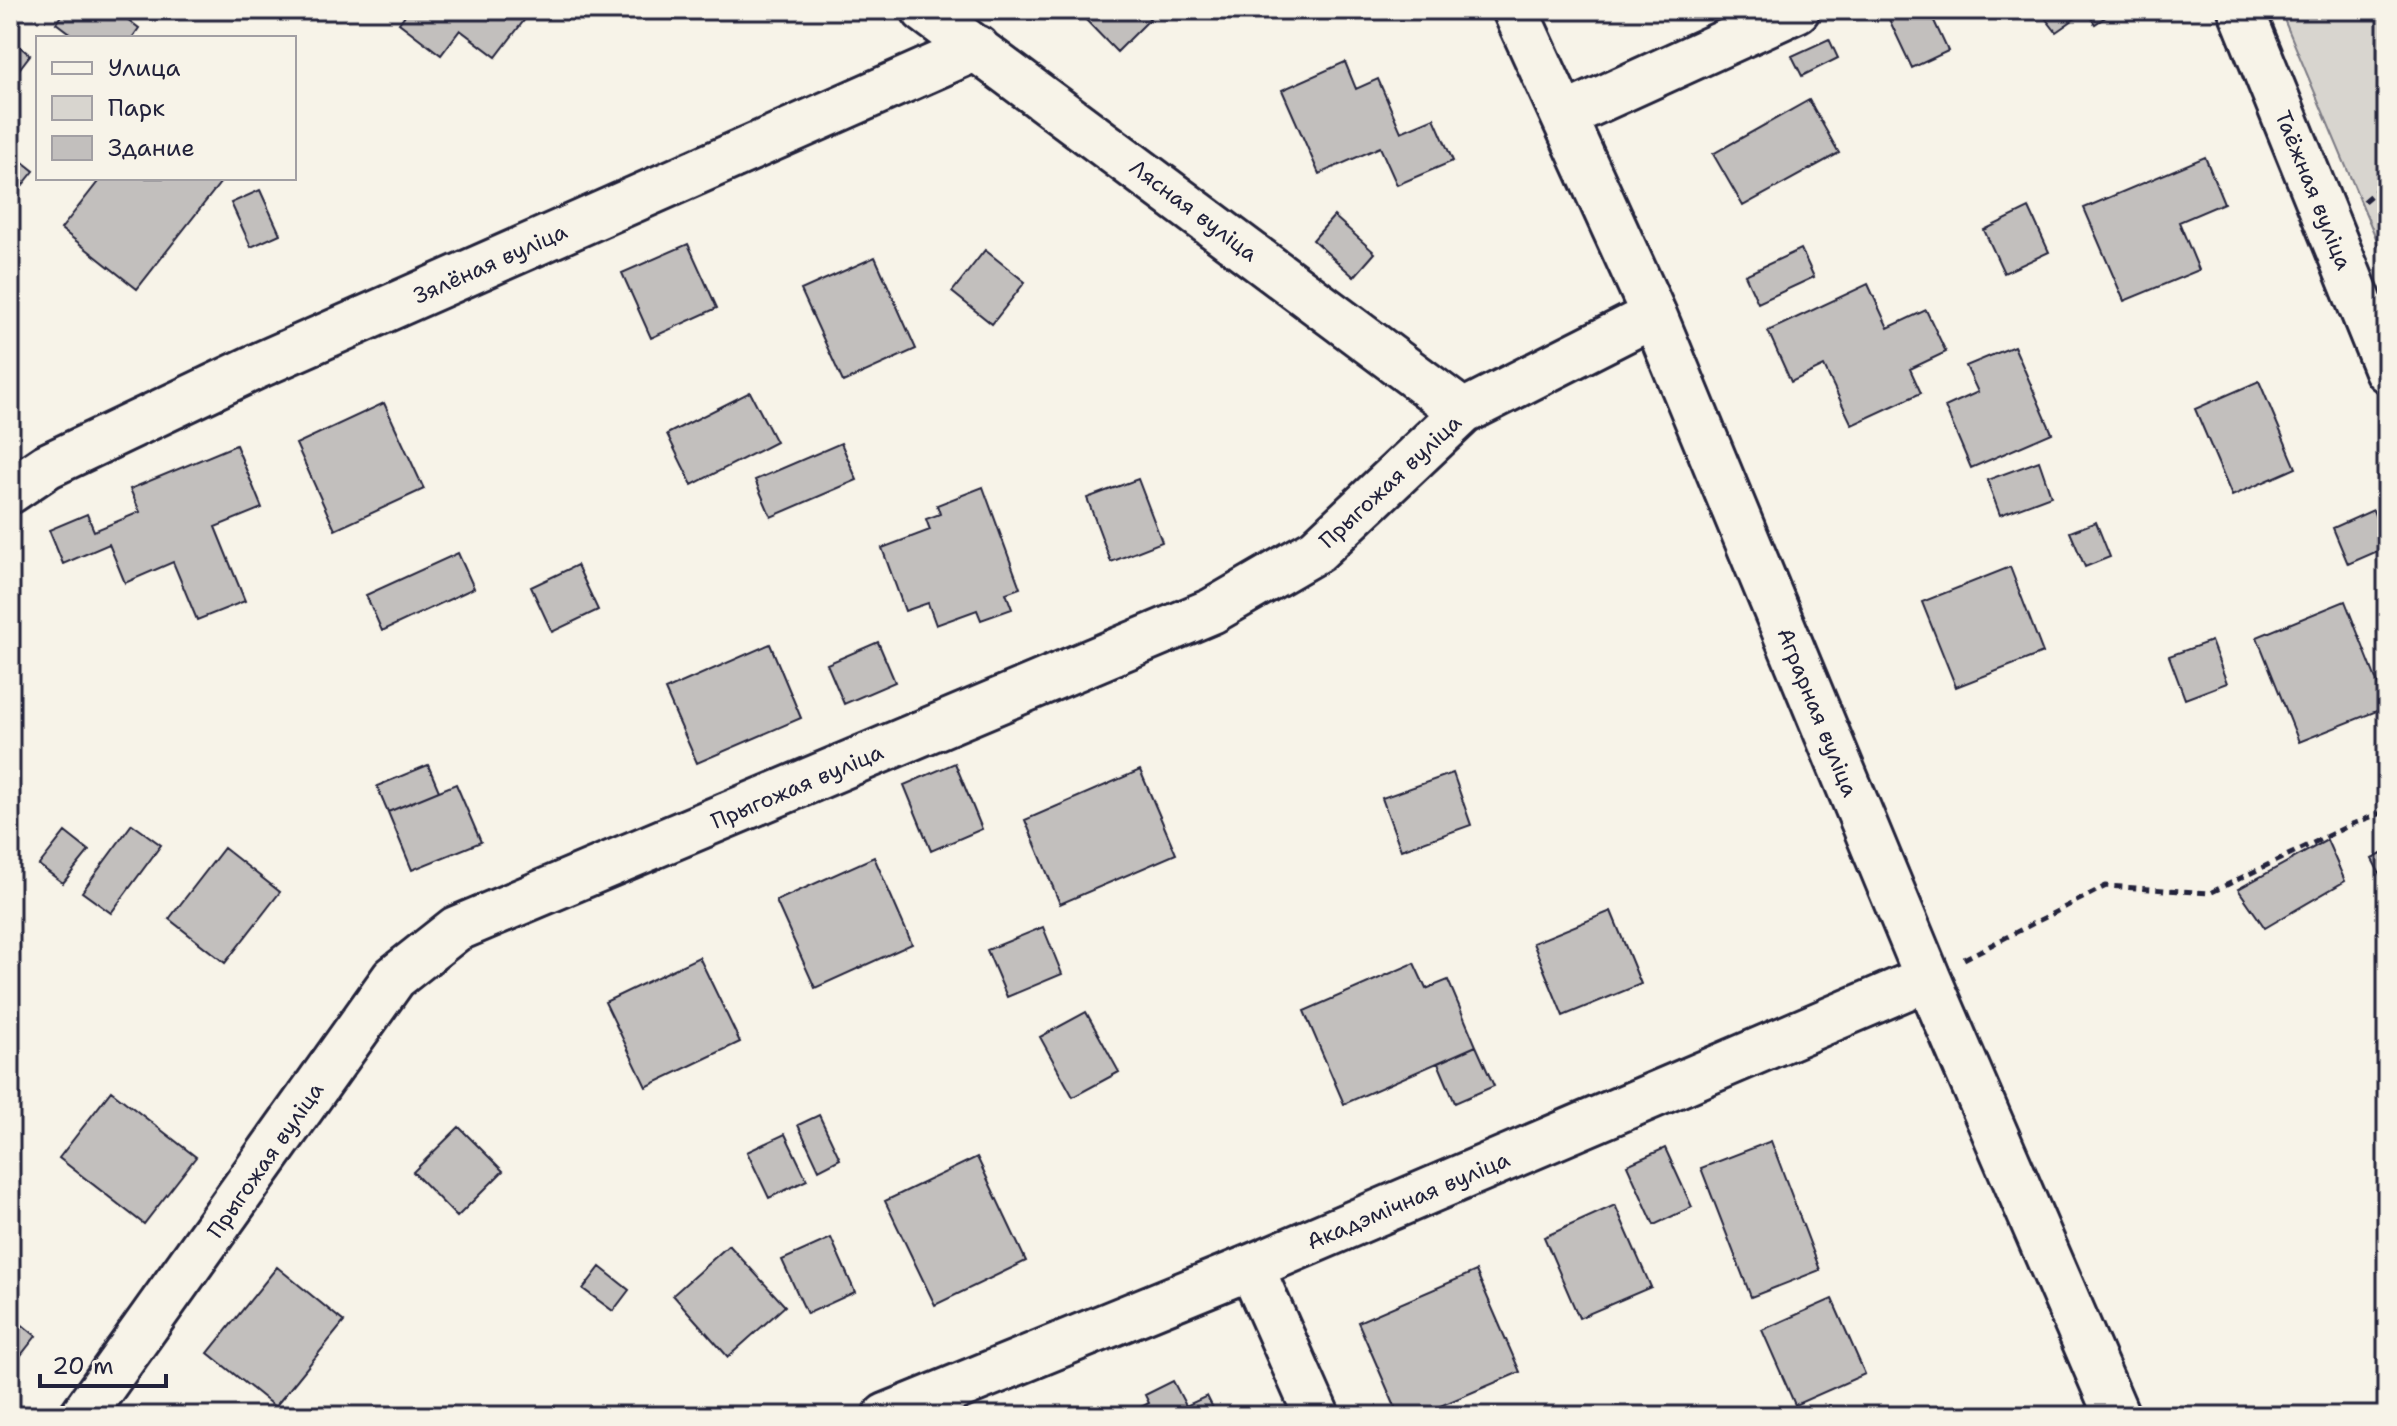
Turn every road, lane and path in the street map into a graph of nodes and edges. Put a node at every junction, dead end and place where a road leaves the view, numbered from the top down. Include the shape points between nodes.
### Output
1 (924, 10) edge
2 (1515, 10) edge
3 (1797, 10) edge
4 (2241, 10) edge
5 (977, 48) junction
6 (1564, 116) junction
7 (1654, 315) junction
8 (2387, 370) edge
9 (1463, 412) junction
10 (10, 491) edge
11 (2387, 811) edge
12 (1928, 978) junction
13 (1251, 1267) junction
14 (82, 1416) edge
15 (886, 1416) edge
16 (1317, 1416) edge
17 (2117, 1416) edge

1 - 5 street, Лясная вуліца
2 - 6 street, Аграрная вуліца
3 - 6 street
4 - 8 street, Таёжная вуліца
5 - 9 street, Лясная вуліца
5 - 10 street, Зялёная вуліца via 253,368 47,466
6 - 7 street, Аграрная вуліца
7 - 9 street, Прыгожая вуліца
7 - 12 street, Аграрная вуліца
9 - 14 street, Прыгожая вуліца via 1317,550 1212,611 456,929 394,978
11 - 12 path via 2210,893 2106,886
12 - 13 street, Акадэмічная вуліца
12 - 17 street, Аграрная вуліца
13 - 15 street, Акадэмічная вуліца
13 - 16 street

